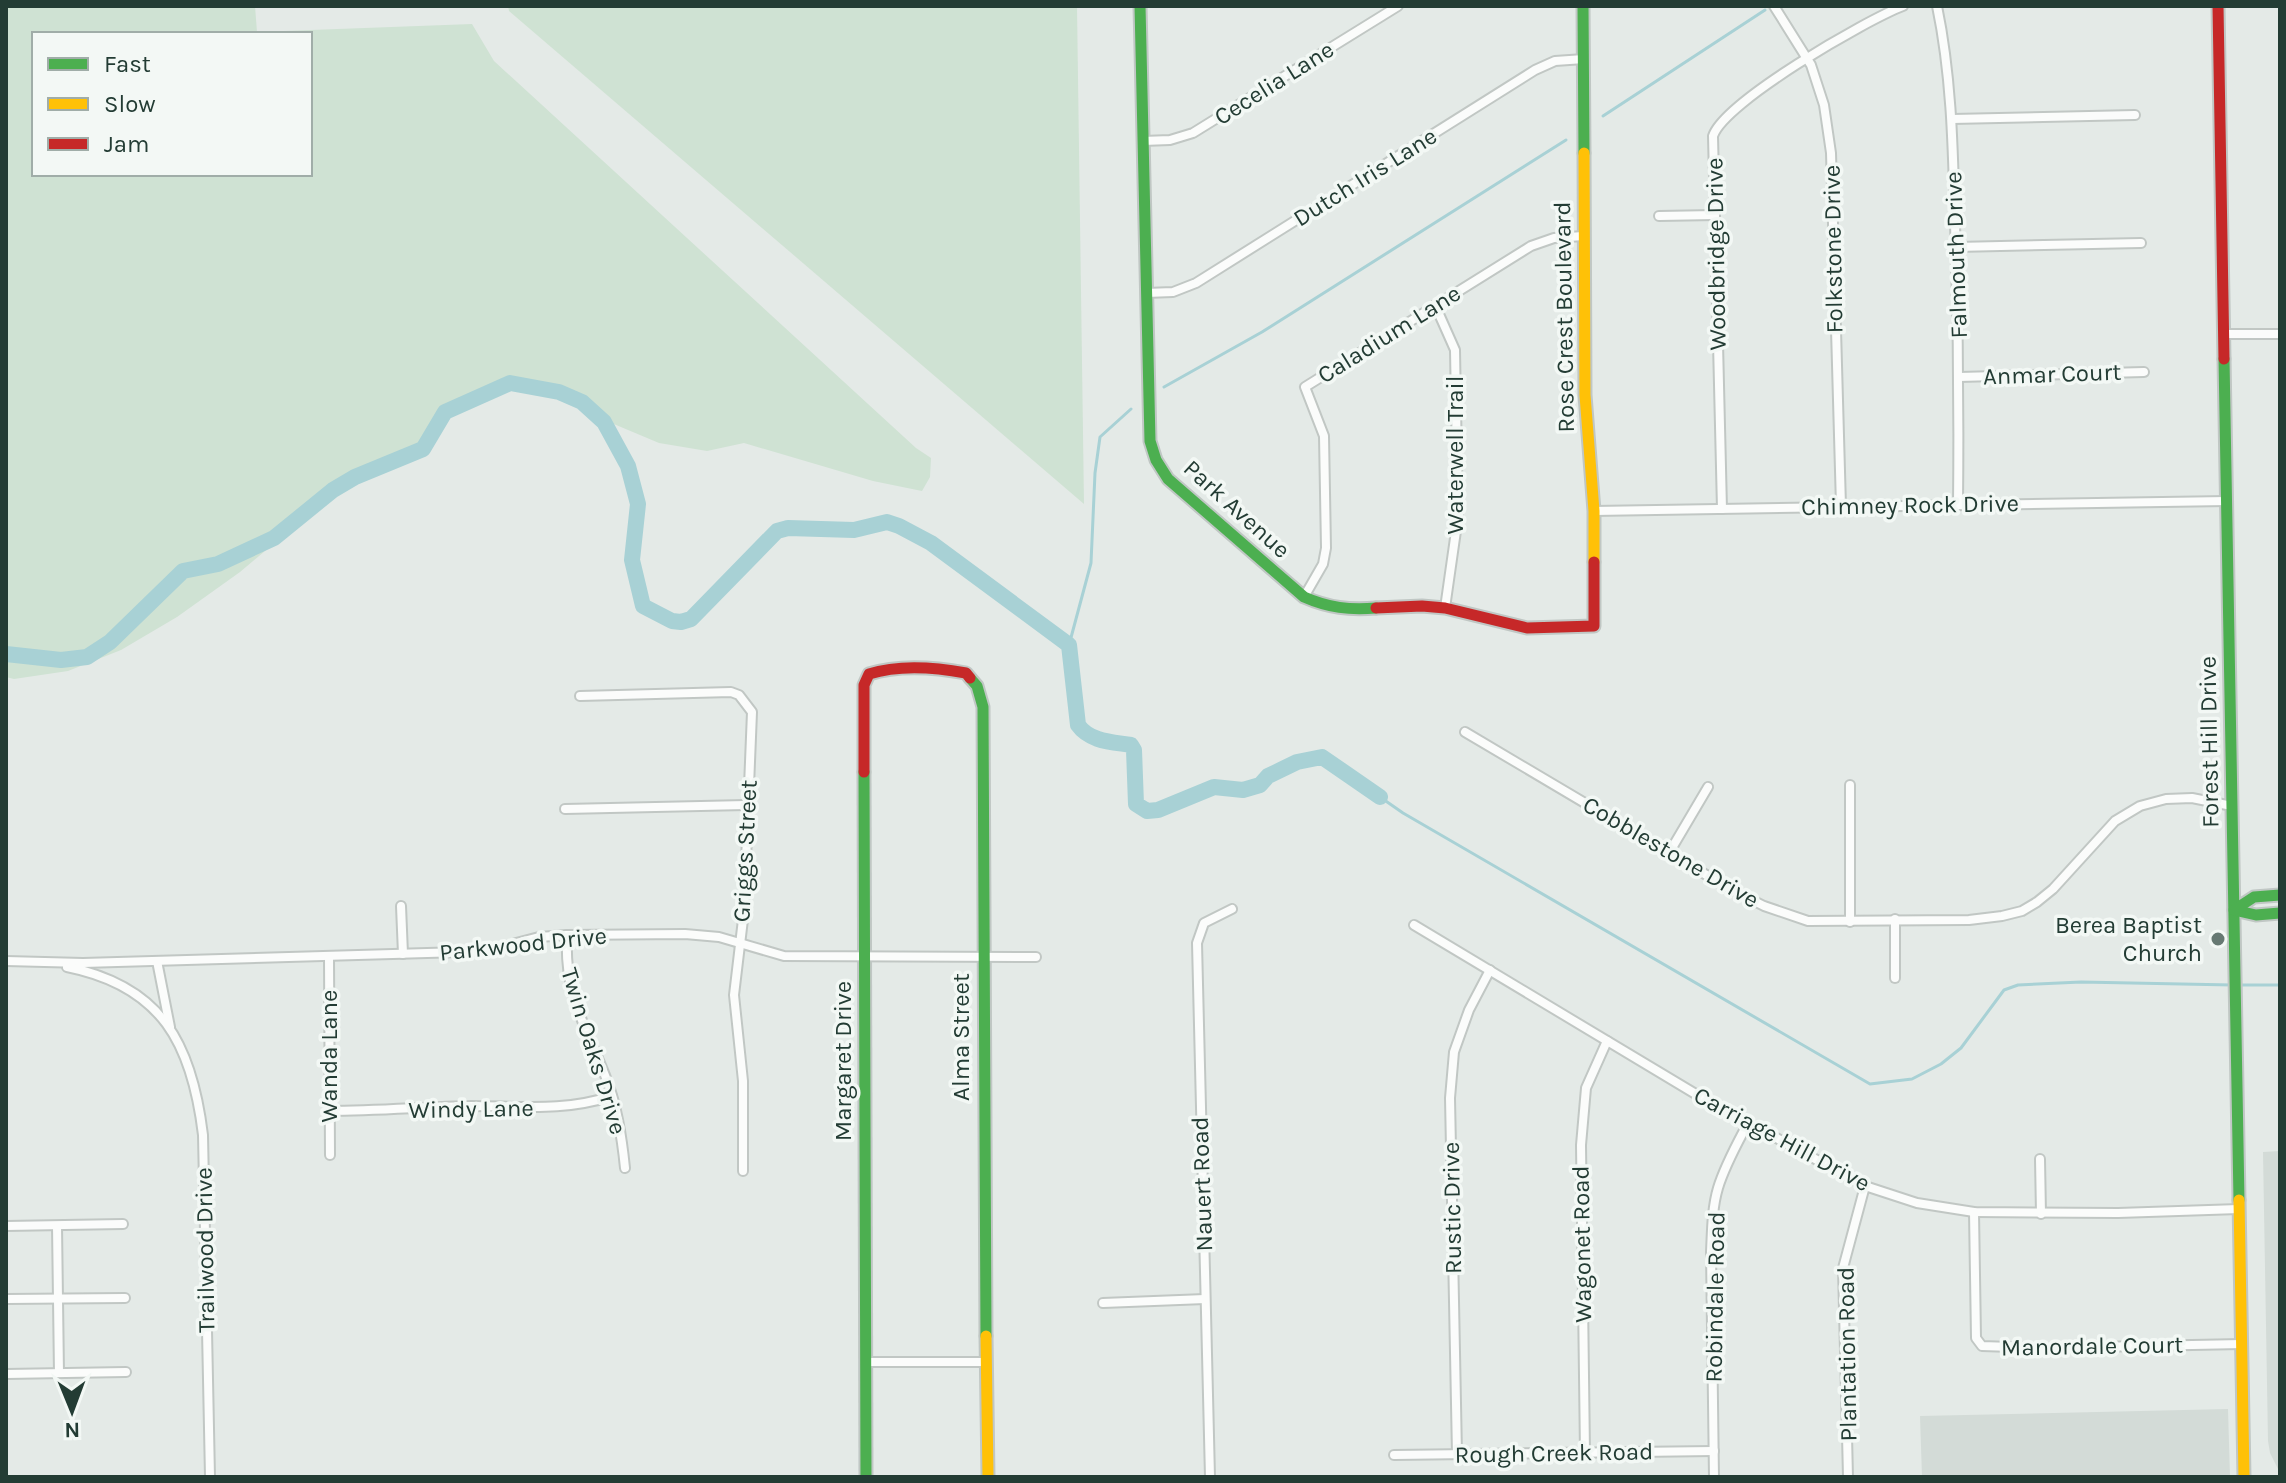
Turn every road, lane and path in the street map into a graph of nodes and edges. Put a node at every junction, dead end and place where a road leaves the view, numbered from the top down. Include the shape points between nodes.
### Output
1 (1140, 6) edge
2 (1398, 6) edge
3 (1583, 6) edge
4 (1774, 6) edge
5 (1903, 6) edge
6 (1937, 6) edge
7 (2218, 6) edge
8 (1584, 59) junction
9 (1809, 59) junction
10 (2135, 115) dead end
11 (1952, 119) junction
12 (1143, 141) junction
13 (1715, 215) junction
14 (1659, 216) dead end
15 (1583, 236) junction
16 (2141, 243) dead end
17 (1956, 247) junction
18 (1146, 293) junction
19 (1435, 305) junction
20 (2224, 334) junction
21 (2280, 334) edge
22 (2144, 372) dead end
23 (1959, 377) junction
24 (2227, 501) junction
25 (1958, 504) junction
26 (1841, 506) junction
27 (1722, 509) junction
28 (1594, 511) junction
29 (1304, 597) junction
30 (1445, 608) junction
31 (1594, 626) joint
32 (897, 668) joint
33 (580, 696) dead end
34 (1465, 732) dead end
35 (1850, 785) dead end
36 (1708, 787) dead end
37 (746, 805) junction
38 (2232, 806) junction
39 (565, 809) dead end
40 (1669, 853) junction
41 (2280, 895) edge
42 (401, 906) dead end
43 (1232, 909) dead end
44 (2234, 910) junction
45 (2280, 913) edge
46 (1895, 919) junction
47 (1850, 922) junction
48 (1414, 925) dead end
49 (567, 935) junction
50 (740, 942) junction
51 (403, 954) junction
52 (329, 956) junction
53 (983, 956) junction
54 (865, 957) junction
55 (1036, 957) dead end
56 (6, 961) edge
57 (157, 961) junction
58 (43, 962) junction
59 (1490, 970) junction
60 (1895, 978) dead end
61 (171, 1028) junction
62 (1607, 1041) junction
63 (612, 1096) junction
64 (329, 1111) junction
65 (1748, 1123) junction
66 (330, 1155) dead end
67 (2040, 1159) dead end
68 (625, 1168) dead end
69 (743, 1171) dead end
70 (1865, 1186) junction
71 (2239, 1209) junction
72 (1974, 1212) junction
73 (2041, 1214) junction
74 (123, 1224) dead end
75 (6, 1226) edge
76 (57, 1226) junction
77 (125, 1298) dead end
78 (6, 1299) edge
79 (58, 1299) junction
80 (1205, 1299) junction
81 (1103, 1303) dead end
82 (2242, 1344) junction
83 (865, 1362) junction
84 (985, 1362) junction
85 (126, 1372) dead end
86 (59, 1373) junction
87 (6, 1374) edge
88 (1714, 1451) junction
89 (1585, 1453) junction
90 (1457, 1454) junction
91 (1394, 1455) dead end
92 (210, 1477) edge
93 (866, 1477) edge
94 (988, 1477) edge
95 (1210, 1477) edge
96 (1714, 1477) edge
97 (1848, 1477) edge
98 (2244, 1477) edge

1 - 12 street, Park Avenue
2 - 12 street, Cecelia Lane via 1193,133
3 - 8 street, Rose Crest Boulevard
4 - 9 street, Folkstone Drive
5 - 9 street, Woodbridge Drive
6 - 11 street, Falmouth Drive
7 - 20 street, Forest Hill Drive
8 - 15 street, Rose Crest Boulevard
8 - 18 street, Dutch Iris Lane via 1555,61 1535,70 1196,283 1173,292
9 - 13 street, Woodbridge Drive via 1748,97 1715,128
9 - 26 street, Folkstone Drive via 1824,105 1831,153
10 - 11 street
11 - 17 street, Falmouth Drive
12 - 18 street, Park Avenue
13 - 14 street
13 - 27 street, Woodbridge Drive
15 - 19 street, Caladium Lane via 1531,246
15 - 28 street, Rose Crest Boulevard via 1585,395
16 - 17 street
17 - 23 street, Falmouth Drive
18 - 29 street, Park Avenue via 1150,441 1156,460 1168,479
19 - 29 street, Caladium Lane via 1305,387 1324,436 1326,548
19 - 30 street, Waterwell Trail via 1455,350 1458,517
20 - 21 street
20 - 24 street, Forest Hill Drive
22 - 23 street, Anmar Court
23 - 25 street, Falmouth Drive
24 - 25 street, Chimney Rock Drive
24 - 38 street, Forest Hill Drive
25 - 26 street, Chimney Rock Drive
26 - 27 street, Chimney Rock Drive
27 - 28 street, Chimney Rock Drive
28 - 31 street, Rose Crest Boulevard
29 - 30 street, Park Avenue via 1345,610
30 - 31 street, Park Avenue via 1527,628
32 - 53 street, Alma Street via 966,673 981,694
32 - 54 street, Margaret Drive via 869,674 864,685
33 - 37 street, Griggs Street via 739,695 752,712
34 - 40 street, Cobblestone Drive
35 - 47 street
36 - 40 street
37 - 39 street
37 - 50 street, Griggs Street
38 - 44 street, Forest Hill Drive
38 - 46 street, Cobblestone Drive via 2192,798 2140,806 2115,821 2053,889 2022,911 1969,920
40 - 47 street, Cobblestone Drive via 1792,917
41 - 44 street via 2254,897
42 - 51 street
43 - 80 street, Nauert Road via 1204,923 1197,943
44 - 45 street
44 - 71 street, Forest Hill Drive
46 - 47 street, Cobblestone Drive
46 - 60 street
48 - 59 street, Carriage Hill Drive
49 - 50 street, Parkwood Drive via 685,934
49 - 51 street, Parkwood Drive via 497,948
49 - 63 street, Twin Oaks Drive via 569,985
50 - 54 street, Parkwood Drive via 784,956
50 - 69 street, Griggs Street via 734,995 743,1081
51 - 52 street, Parkwood Drive
52 - 57 street, Parkwood Drive
52 - 64 street, Wanda Lane
53 - 54 street, Parkwood Drive
53 - 55 street, Parkwood Drive
53 - 84 street, Alma Street
54 - 83 street, Margaret Drive
56 - 58 street, Parkwood Drive
57 - 58 street, Parkwood Drive
57 - 61 street, Trailwood Drive
58 - 61 street, Trailwood Drive via 96,973 123,985
59 - 62 street, Carriage Hill Drive
59 - 90 street, Rustic Drive via 1454,1052 1450,1098
61 - 92 street, Trailwood Drive via 188,1061 203,1135
62 - 65 street, Carriage Hill Drive
62 - 89 street, Wagonet Road via 1586,1088 1581,1145
63 - 64 street, Windy Lane via 533,1109
63 - 68 street, Twin Oaks Drive
64 - 66 street, Wanda Lane
65 - 70 street, Carriage Hill Drive
65 - 88 street, Robindale Road via 1724,1172 1713,1220
67 - 73 street
70 - 72 street, Carriage Hill Drive via 1917,1203
70 - 97 street, Plantation Road via 1843,1268
71 - 73 street, Carriage Hill Drive
71 - 82 street, Forest Hill Drive
72 - 73 street, Carriage Hill Drive
72 - 82 street, Manordale Court via 1976,1338 1982,1346
74 - 76 street
75 - 76 street
76 - 79 street
77 - 79 street
78 - 79 street
79 - 86 street
80 - 81 street
80 - 95 street, Nauert Road
82 - 98 street, Forest Hill Drive
83 - 84 street
83 - 93 street, Margaret Drive
84 - 94 street, Alma Street
85 - 86 street
86 - 87 street
88 - 89 street, Rough Creek Road
88 - 96 street, Robindale Road
89 - 90 street, Rough Creek Road
90 - 91 street, Rough Creek Road

